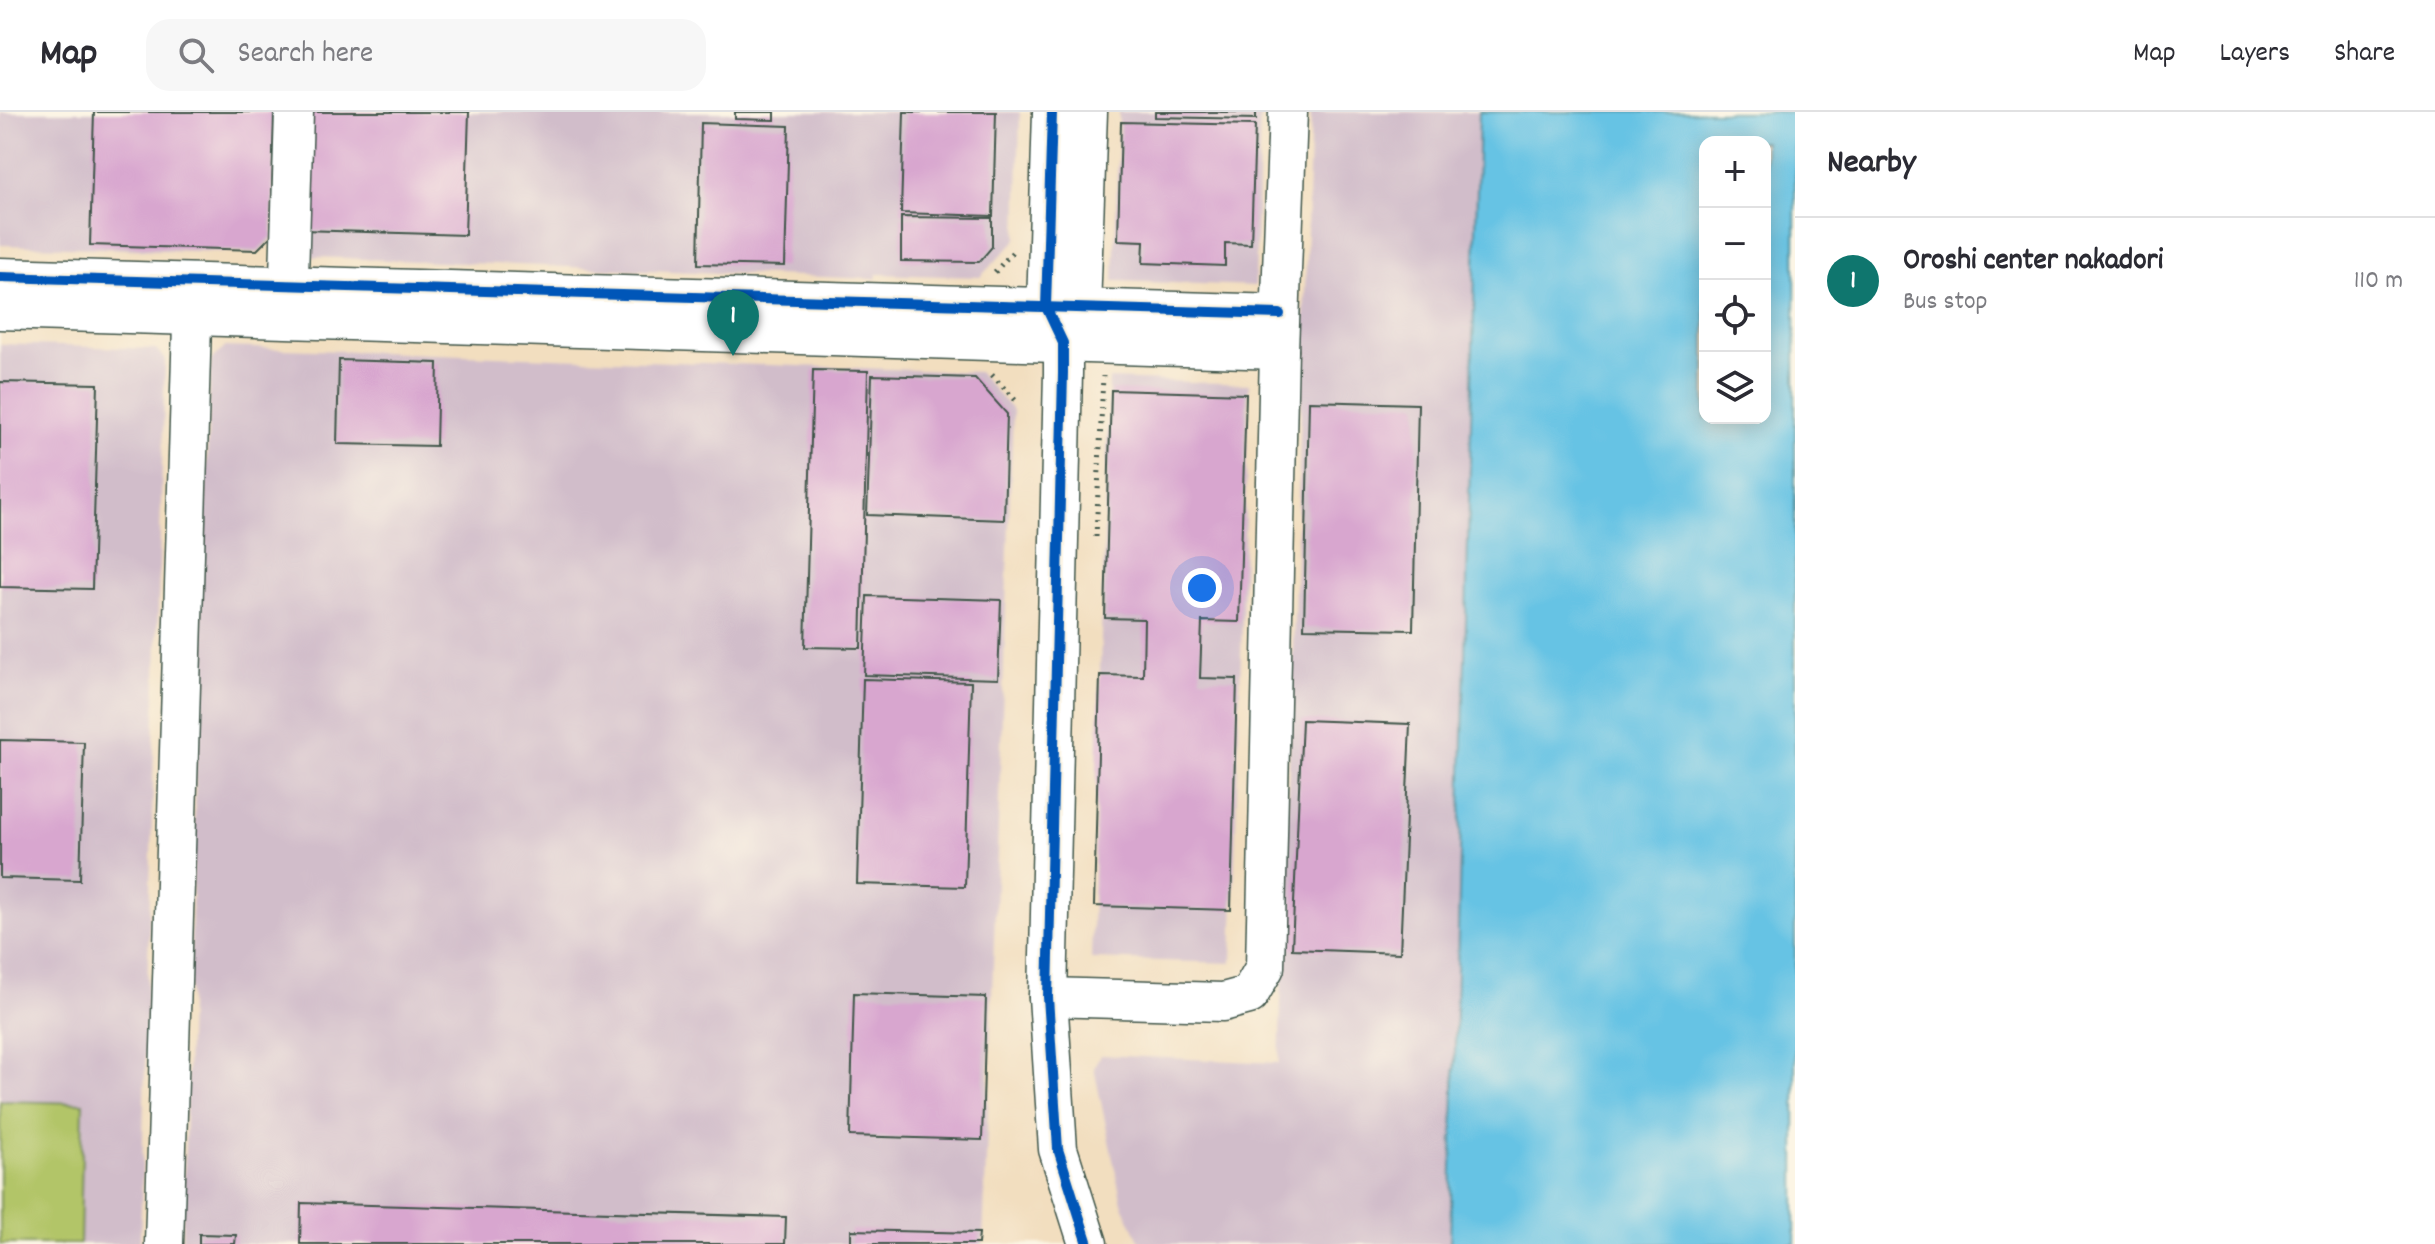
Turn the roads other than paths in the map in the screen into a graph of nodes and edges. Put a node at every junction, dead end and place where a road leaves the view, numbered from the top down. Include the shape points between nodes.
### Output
1 (294, 112) edge
2 (1052, 112) edge
3 (1088, 112) edge
4 (1288, 112) edge
5 (0, 277) edge
6 (192, 299) junction
7 (288, 303) junction
8 (1064, 308) junction
9 (0, 310) edge
10 (1280, 332) junction
11 (1063, 343) junction
12 (1048, 997) junction
13 (164, 1244) edge
14 (1088, 1244) edge

1 - 7 street
2 - 8 street
3 - 8 street
4 - 10 street
5 - 6 street
6 - 7 street
6 - 9 street
6 - 13 street
7 - 8 street
7 - 11 street
8 - 10 street
8 - 11 street
10 - 11 street
10 - 12 street via 1265,967 1249,995 1223,1002
11 - 12 street
12 - 14 street via 1058,1149

